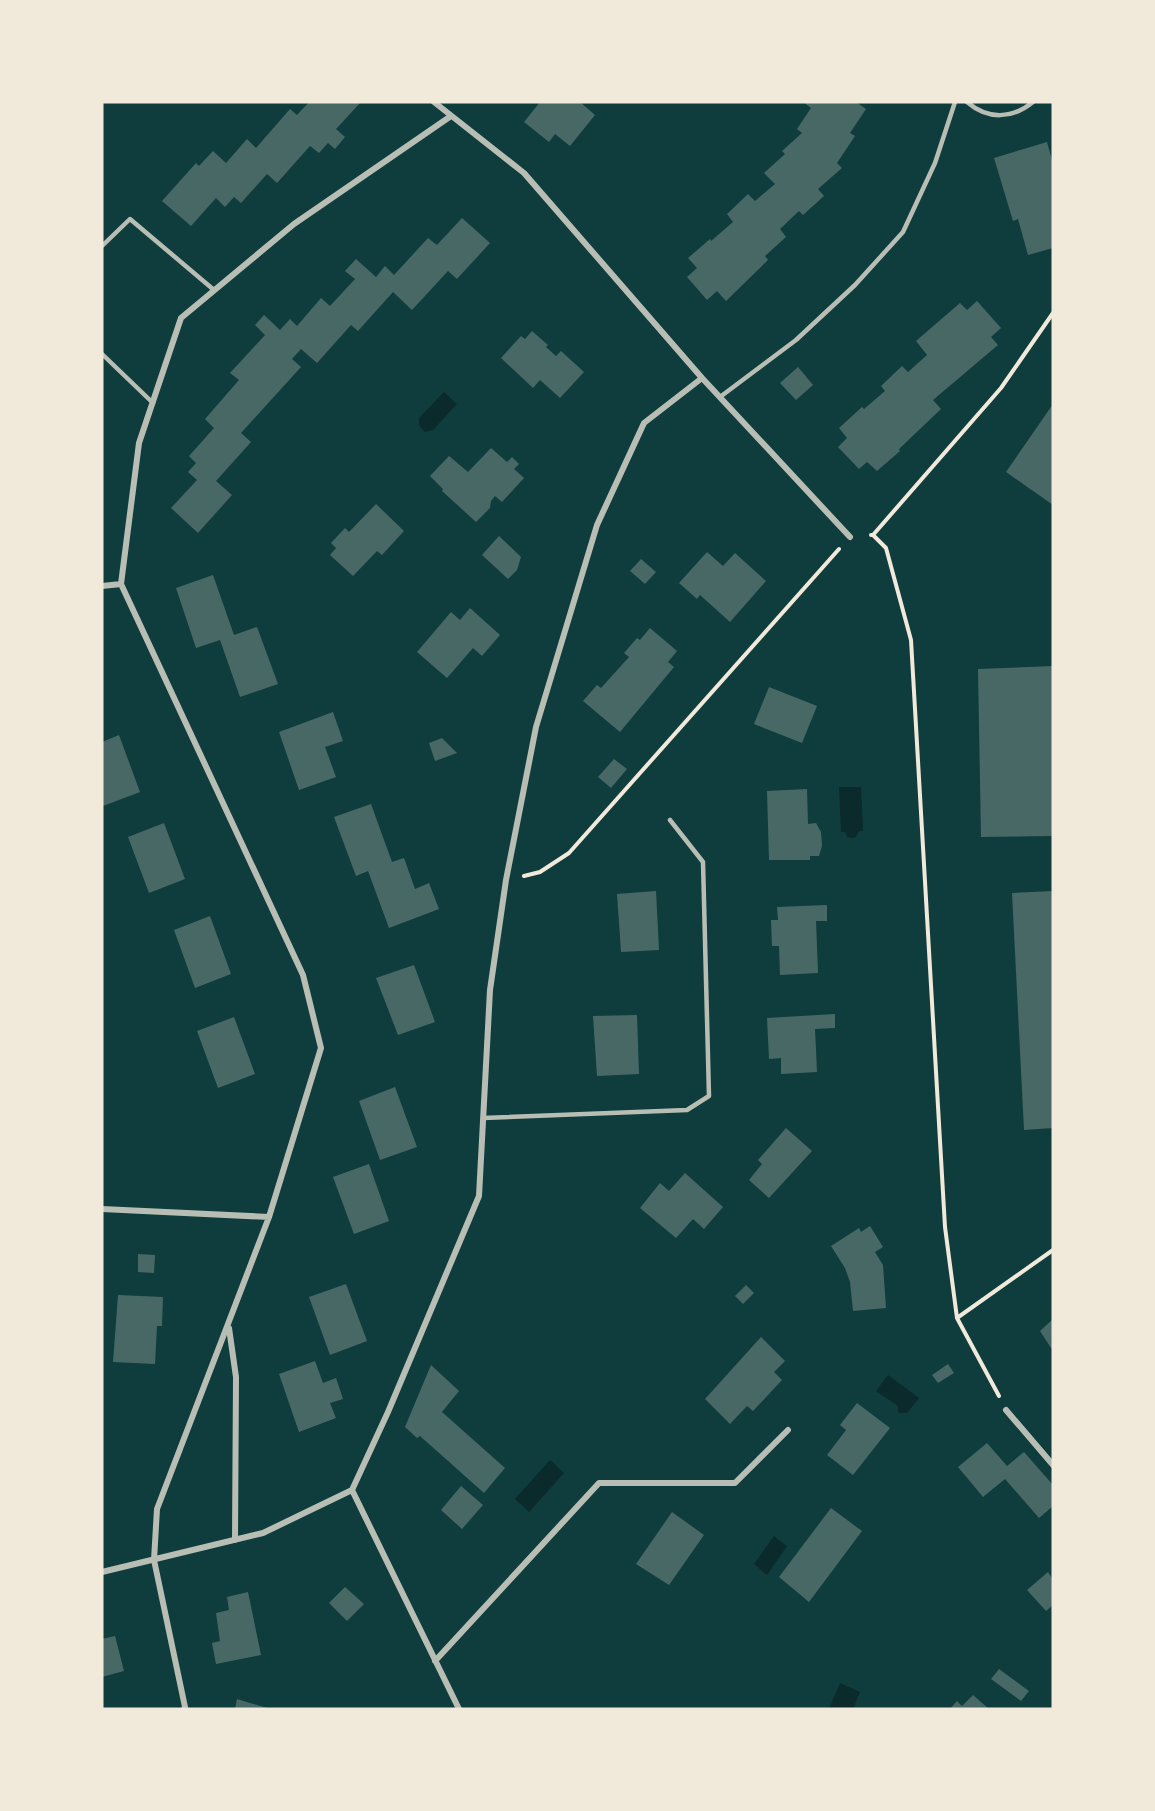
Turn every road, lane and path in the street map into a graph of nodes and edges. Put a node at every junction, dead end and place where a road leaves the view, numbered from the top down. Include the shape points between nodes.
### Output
1 (434, 102) edge
2 (955, 102) edge
3 (967, 102) edge
4 (1033, 102) edge
5 (451, 116) junction
6 (102, 246) edge
7 (214, 290) junction
8 (1053, 314) edge
9 (102, 354) edge
10 (702, 378) junction
11 (720, 397) junction
12 (153, 402) junction
13 (850, 537) joint
14 (121, 585) junction
15 (102, 586) edge
16 (670, 820) dead end
17 (506, 880) junction
18 (483, 1118) junction
19 (102, 1209) edge
20 (269, 1217) junction
21 (1053, 1250) edge
22 (957, 1318) junction
23 (229, 1326) junction
24 (1006, 1410) joint
25 (788, 1430) dead end
26 (1053, 1465) edge
27 (352, 1490) junction
28 (235, 1540) junction
29 (154, 1560) junction
30 (102, 1572) edge
31 (435, 1661) junction
32 (184, 1709) edge
33 (459, 1709) edge

1 - 5 street
2 - 11 lane via 935,163 903,232 855,285 796,340
3 - 4 lane via 994,116 1023,110
5 - 7 street via 294,224
5 - 10 street via 524,173
6 - 7 lane via 130,219
7 - 12 street via 181,318
8 - 22 path via 1001,388 873,535 886,548 911,640 945,1227
9 - 12 lane
10 - 11 street
10 - 17 street via 644,423 597,525 536,727
11 - 13 street
12 - 14 street via 139,443
13 - 17 path via 569,853 540,872
14 - 15 street
14 - 20 street via 303,975 321,1048
16 - 18 lane via 703,862 709,1096 687,1110
17 - 18 street via 490,990
18 - 27 street via 479,1196
19 - 20 street
20 - 23 street
21 - 22 path
22 - 24 path
23 - 28 street via 236,1377
23 - 29 street via 157,1509
24 - 26 street
25 - 31 street via 735,1483 599,1483
27 - 28 street via 263,1533
27 - 31 street
28 - 29 street
29 - 30 street
29 - 32 street
31 - 33 street

